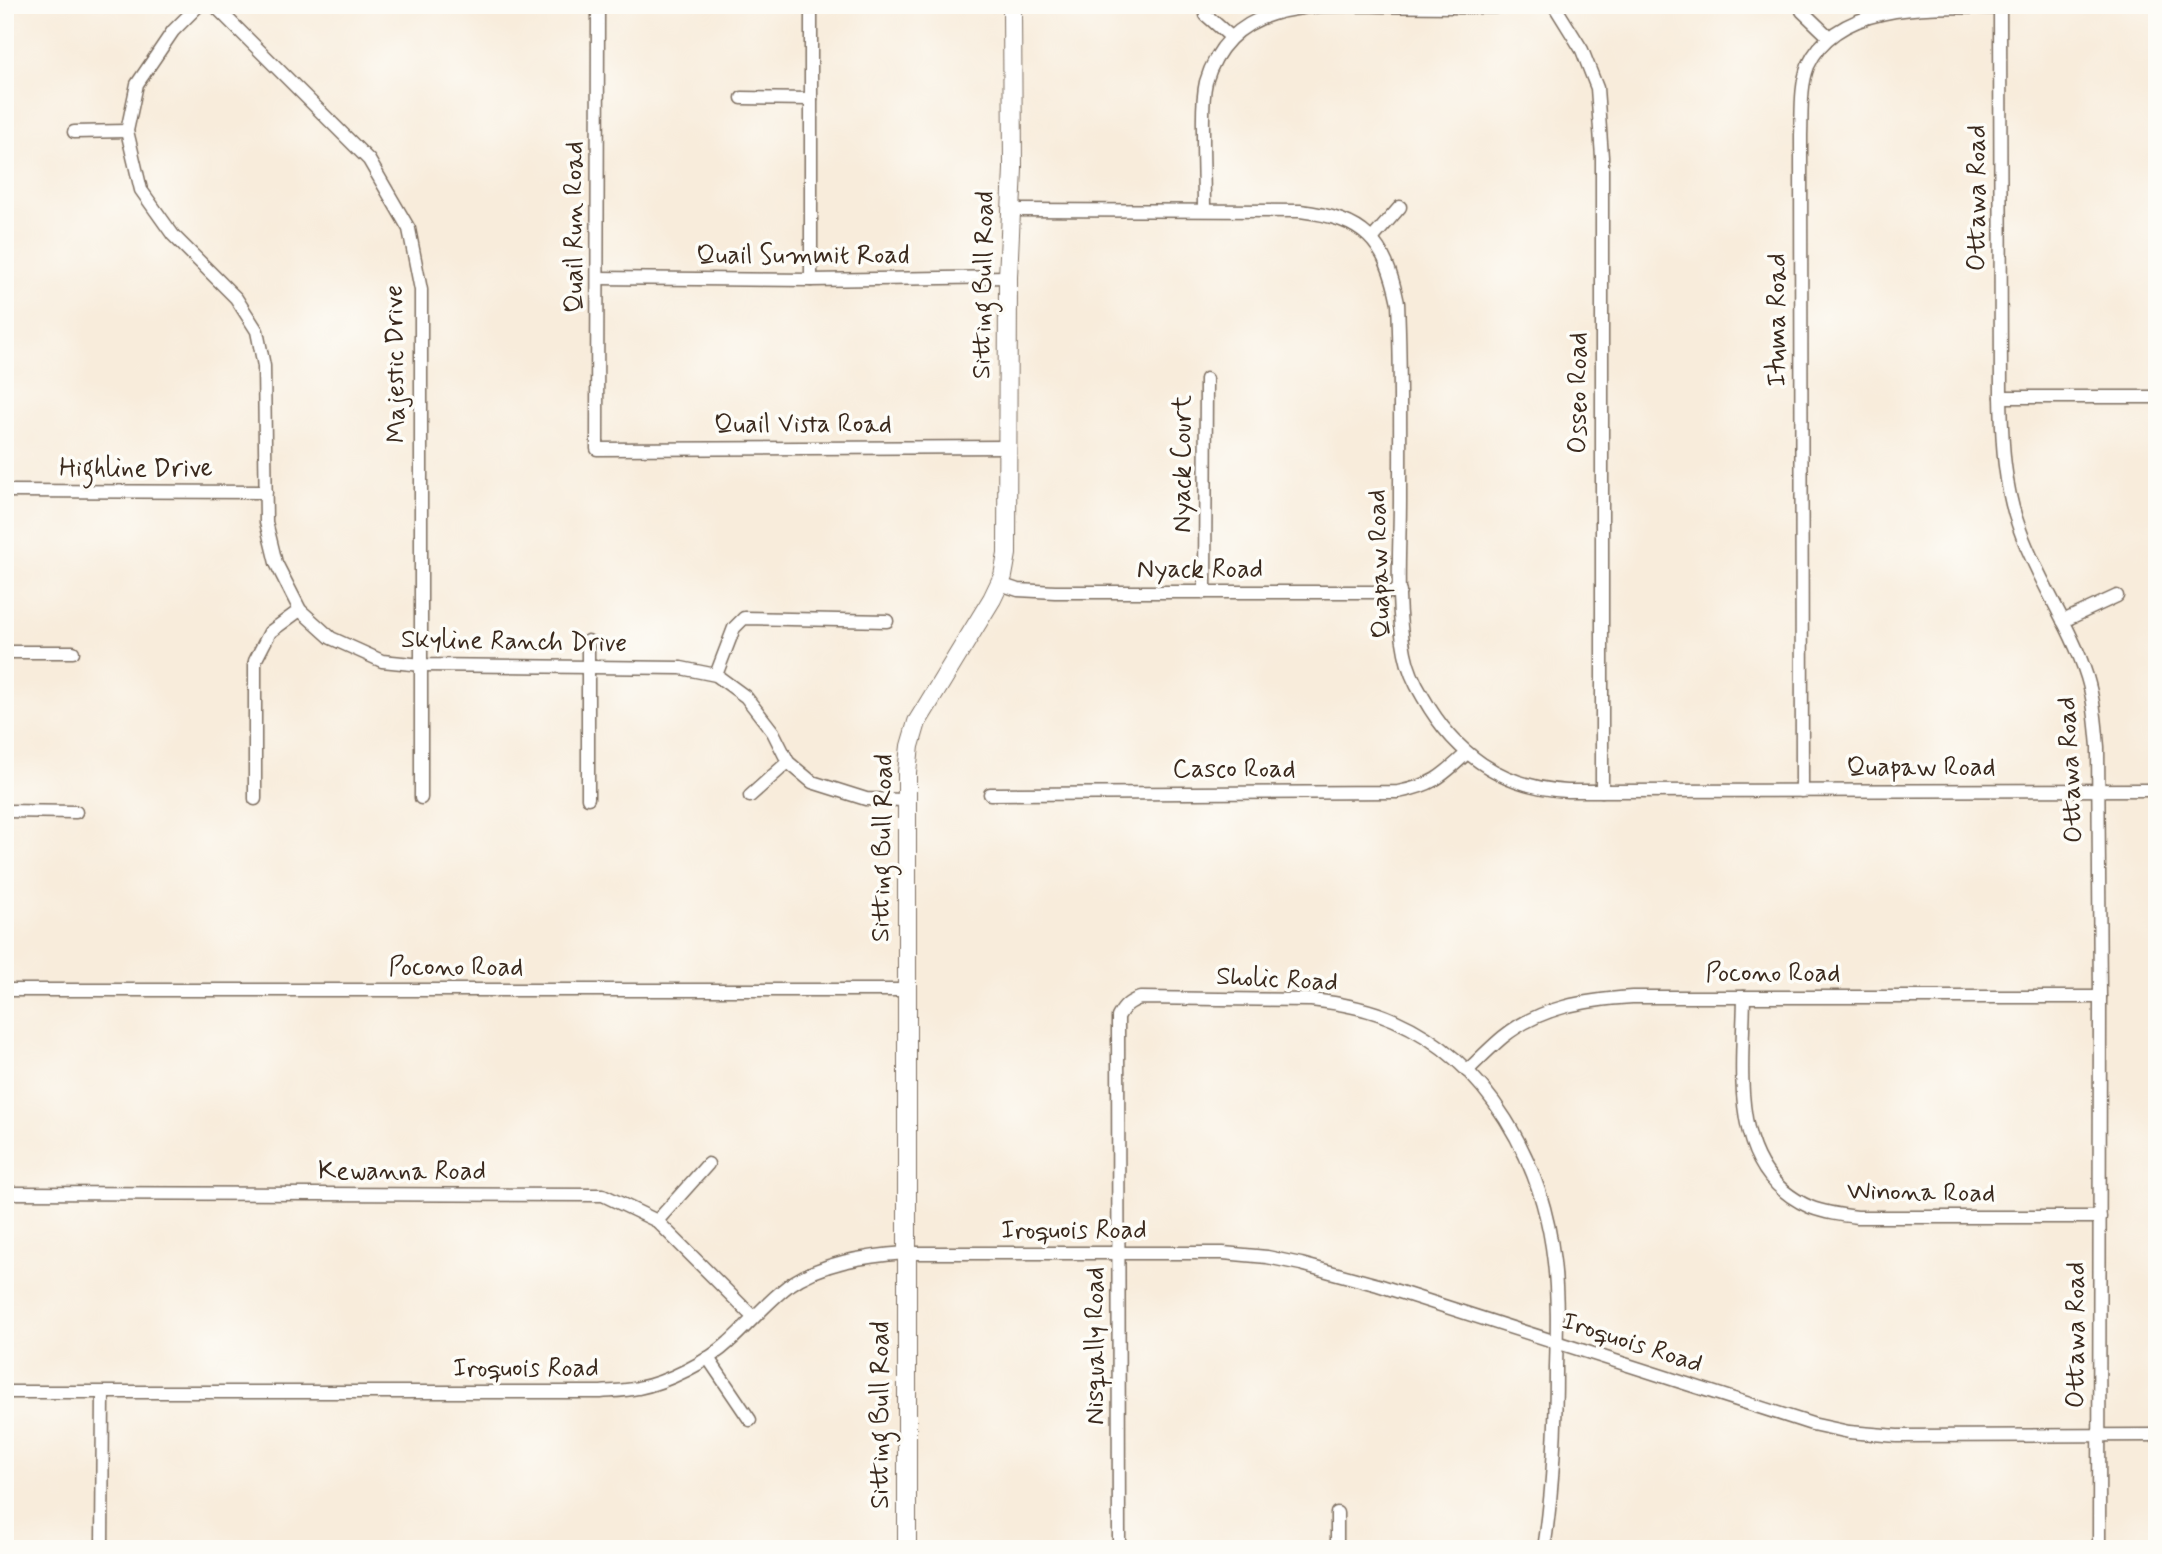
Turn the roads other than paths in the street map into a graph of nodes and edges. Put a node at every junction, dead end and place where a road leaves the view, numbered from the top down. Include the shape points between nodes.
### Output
1 (199, 5) edge
2 (214, 5) edge
3 (597, 5) edge
4 (811, 5) edge
5 (1012, 5) edge
6 (1506, 5) edge
7 (1554, 5) edge
8 (2000, 7) edge
9 (1802, 10) dead end
10 (1206, 15) dead end
11 (1826, 35) junction
12 (1231, 37) junction
13 (742, 98) dead end
14 (811, 99) junction
15 (127, 131) junction
16 (74, 132) dead end
17 (1400, 208) dead end
18 (1012, 209) junction
19 (1203, 210) junction
20 (1372, 239) junction
21 (1008, 277) junction
22 (598, 278) junction
23 (811, 280) junction
24 (1206, 379) dead end
25 (2001, 397) junction
26 (2157, 397) edge
27 (1008, 447) junction
28 (597, 449) joint
29 (5, 491) edge
30 (266, 492) junction
31 (999, 584) junction
32 (1205, 592) junction
33 (1400, 592) junction
34 (2117, 596) dead end
35 (300, 610) junction
36 (887, 621) dead end
37 (2063, 621) junction
38 (588, 641) dead end
39 (5, 652) edge
40 (74, 652) dead end
41 (422, 665) junction
42 (588, 667) junction
43 (716, 675) junction
44 (1467, 753) junction
45 (788, 762) junction
46 (2099, 790) junction
47 (2157, 790) edge
48 (1602, 791) junction
49 (1802, 791) junction
50 (990, 794) dead end
51 (750, 796) dead end
52 (421, 797) dead end
53 (588, 798) dead end
54 (255, 799) dead end
55 (907, 800) junction
56 (5, 811) edge
57 (76, 812) dead end
58 (5, 990) edge
59 (907, 990) junction
60 (1744, 997) junction
61 (2100, 998) junction
62 (1118, 1017) joint
63 (1467, 1071) junction
64 (708, 1164) dead end
65 (5, 1193) edge
66 (2099, 1217) junction
67 (657, 1221) junction
68 (906, 1253) junction
69 (1119, 1253) junction
70 (753, 1317) junction
71 (1556, 1343) junction
72 (708, 1358) junction
73 (5, 1392) edge
74 (103, 1393) junction
75 (750, 1420) dead end
76 (2100, 1435) junction
77 (2157, 1435) edge
78 (1337, 1513) dead end
79 (102, 1549) edge
80 (907, 1549) edge
81 (1119, 1549) edge
82 (1337, 1549) edge
83 (1544, 1549) edge
84 (2099, 1549) edge

1 - 15 street, Skyline Ranch Drive via 173,32 137,84
2 - 41 street, Majestic Drive via 369,160 408,229 421,290
3 - 22 street, Quail Run Road
4 - 14 street
5 - 18 street, Sitting Bull Road
6 - 12 street via 1294,8 1251,22
7 - 48 street, Osseo Road via 1582,50 1597,88 1602,157
8 - 11 street, Ituma Road via 1893,9 1857,16
8 - 25 street, Ottawa Road
9 - 11 street
10 - 12 street
11 - 49 street, Ituma Road via 1808,66 1802,89
12 - 19 street via 1206,83
13 - 14 street
14 - 23 street
15 - 16 street
15 - 30 street, Skyline Ranch Drive via 141,190 173,235 236,298 257,331 264,366
17 - 20 street
18 - 19 street, Quapaw Road
18 - 21 street, Sitting Bull Road
19 - 20 street, Quapaw Road via 1321,213 1352,224
20 - 33 street, Quapaw Road via 1386,259 1398,303
21 - 23 street, Quail Summit Road
21 - 27 street, Sitting Bull Road
22 - 23 street, Quail Summit Road
22 - 28 street, Quail Run Road
24 - 32 street, Nyack Court
25 - 26 street
25 - 37 street, Ottawa Road via 2010,498 2020,531
27 - 28 street, Quail Vista Road
27 - 31 street, Sitting Bull Road via 1008,537
29 - 30 street, Highline Drive
30 - 35 street, Skyline Ranch Drive via 266,522 276,563
31 - 32 street, Nyack Road via 1055,592
31 - 55 street, Sitting Bull Road via 917,722 909,753
32 - 33 street, Nyack Road
33 - 44 street, Quapaw Road via 1405,654 1415,683 1446,733
34 - 37 street
35 - 41 street, Skyline Ranch Drive via 331,638 382,661
35 - 54 street via 270,632 256,661
36 - 43 street via 744,618 734,628
37 - 46 street, Ottawa Road via 2088,680
38 - 42 street
39 - 40 street
41 - 42 street, Skyline Ranch Drive
41 - 52 street, Majestic Drive
42 - 43 street, Skyline Ranch Drive via 681,668
42 - 53 street
43 - 45 street, Skyline Ranch Drive via 746,697 773,732
44 - 48 street, Quapaw Road via 1541,790
44 - 50 street, Casco Road via 1444,775 1422,787 1398,792
45 - 51 street
45 - 55 street, Skyline Ranch Drive via 812,782 847,795
46 - 47 street, Quapaw Road
46 - 49 street, Quapaw Road
46 - 61 street, Ottawa Road
48 - 49 street, Quapaw Road
55 - 59 street, Sitting Bull Road
56 - 57 street
58 - 59 street, Pocono Road
59 - 68 street, Sitting Bull Road
60 - 61 street, Pocono Road
60 - 63 street, Pocono Road via 1632,997 1562,1006 1505,1035
60 - 66 street, Winona Road via 1746,1128 1760,1163 1790,1195 1810,1207 1857,1217
61 - 66 street, Ottawa Road
62 - 63 street, Sholic Road via 1122,1008 1140,998 1335,1003 1394,1020
62 - 69 street, Nisqually Road
63 - 71 street, Sholic Road via 1510,1124 1535,1182 1554,1260
64 - 67 street
65 - 67 street, Kewanna Road via 603,1195
66 - 76 street, Ottawa Road
67 - 70 street, Kewanna Road
68 - 69 street, Iroquois Road
68 - 70 street, Iroquois Road via 817,1270 789,1286
68 - 80 street, Sitting Bull Road
69 - 71 street, Iroquois Road via 1223,1253 1301,1264
69 - 81 street, Nisqually Road
70 - 72 street, Iroquois Road
71 - 76 street, Iroquois Road via 1849,1432
71 - 83 street, Sholic Road via 1553,1474
72 - 74 street, Iroquois Road via 640,1388 601,1392
72 - 75 street
73 - 74 street, Iroquois Road
74 - 79 street
76 - 77 street, Iroquois Road
76 - 84 street, Ottawa Road
78 - 82 street

